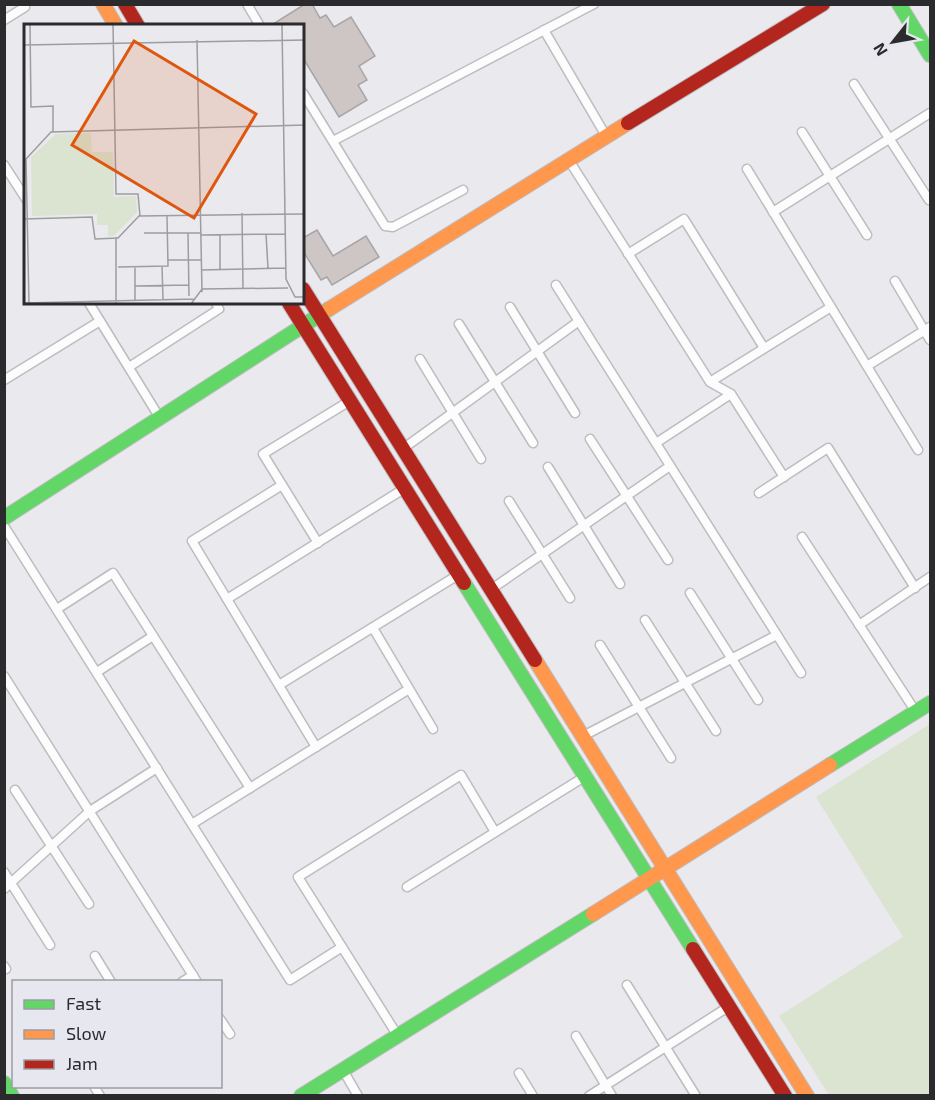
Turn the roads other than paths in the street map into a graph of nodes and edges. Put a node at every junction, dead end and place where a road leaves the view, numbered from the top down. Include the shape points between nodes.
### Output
1 (23, 4) edge
2 (103, 4) edge
3 (125, 4) edge
4 (247, 4) edge
5 (594, 4) edge
6 (823, 4) edge
7 (899, 4) edge
8 (915, 4) edge
9 (4, 20) edge
10 (115, 24) edge
11 (137, 24) edge
12 (259, 24) edge
13 (930, 29) edge
14 (544, 30) junction
15 (930, 55) edge
16 (854, 84) dead end
17 (304, 95) edge
18 (930, 113) edge
19 (802, 132) dead end
20 (607, 137) junction
21 (889, 139) junction
22 (333, 141) junction
23 (568, 160) junction
24 (4, 165) edge
25 (747, 169) dead end
26 (830, 176) junction
27 (463, 190) dead end
28 (24, 196) edge
29 (929, 200) dead end
30 (774, 212) junction
31 (867, 235) dead end
32 (628, 254) junction
33 (895, 281) dead end
34 (556, 285) dead end
35 (304, 291) edge
36 (90, 304) edge
37 (216, 304) edge
38 (290, 304) edge
39 (510, 306) dead end
40 (831, 307) junction
41 (320, 316) junction
42 (100, 321) junction
43 (579, 321) junction
44 (459, 324) dead end
45 (303, 326) junction
46 (928, 328) edge
47 (930, 340) edge
48 (764, 348) junction
49 (537, 351) junction
50 (420, 359) dead end
51 (867, 366) junction
52 (129, 367) junction
53 (4, 380) edge
54 (495, 382) junction
55 (710, 382) junction
56 (731, 394) junction
57 (350, 400) junction
58 (453, 413) junction
59 (575, 413) dead end
60 (160, 418) junction
61 (590, 439) dead end
62 (656, 443) junction
63 (533, 444) dead end
64 (403, 449) junction
65 (918, 450) dead end
66 (481, 459) dead end
67 (670, 466) junction
68 (548, 467) dead end
69 (784, 477) junction
70 (282, 485) junction
71 (405, 489) junction
72 (759, 493) dead end
73 (627, 495) junction
74 (509, 501) dead end
75 (4, 518) edge
76 (583, 525) junction
77 (4, 526) edge
78 (802, 537) dead end
79 (318, 543) junction
80 (542, 554) junction
81 (668, 560) dead end
82 (459, 575) junction
83 (930, 577) edge
84 (620, 584) dead end
85 (915, 588) junction
86 (490, 590) junction
87 (690, 593) dead end
88 (570, 598) dead end
89 (227, 599) junction
90 (57, 609) junction
91 (645, 620) dead end
92 (859, 625) junction
93 (373, 628) junction
94 (153, 636) junction
95 (777, 636) junction
96 (600, 645) dead end
97 (732, 659) junction
98 (97, 672) junction
99 (801, 673) dead end
100 (4, 676) edge
101 (685, 683) junction
102 (279, 685) junction
103 (8, 687) edge
104 (410, 689) junction
105 (758, 700) dead end
106 (930, 703) edge
107 (639, 707) junction
108 (916, 712) junction
109 (433, 729) dead end
110 (716, 731) dead end
111 (582, 736) junction
112 (316, 747) junction
113 (671, 758) dead end
114 (157, 768) junction
115 (584, 776) junction
116 (250, 788) junction
117 (15, 790) dead end
118 (90, 811) junction
119 (192, 824) junction
120 (495, 832) junction
121 (51, 845) junction
122 (665, 869) junction
123 (4, 872) edge
124 (649, 879) junction
125 (8, 886) edge
126 (407, 887) dead end
127 (89, 904) dead end
128 (50, 945) dead end
129 (342, 946) junction
130 (95, 956) dead end
131 (195, 978) edge
132 (110, 980) edge
133 (627, 985) dead end
134 (728, 1006) junction
135 (222, 1021) edge
136 (230, 1034) dead end
137 (398, 1035) junction
138 (576, 1036) dead end
139 (665, 1046) junction
140 (343, 1070) junction
141 (519, 1073) dead end
142 (606, 1085) junction
143 (301, 1095) edge
144 (358, 1095) edge
145 (533, 1095) edge
146 (589, 1095) edge
147 (612, 1095) edge
148 (696, 1095) edge
149 (785, 1095) edge
150 (807, 1095) edge

1 - 9 lane via 25,7
2 - 10 street
3 - 11 street
4 - 12 lane
5 - 14 lane
6 - 20 street
7 - 15 street
8 - 13 street
14 - 20 lane
14 - 22 lane
16 - 21 lane
17 - 22 lane
18 - 21 lane
19 - 26 lane
20 - 23 street
21 - 26 lane
21 - 29 lane
22 - 27 lane via 388,228
23 - 32 lane
23 - 41 street
24 - 28 lane
25 - 30 lane
26 - 30 lane
26 - 31 lane
30 - 40 lane
32 - 48 lane via 684,219
32 - 55 lane
33 - 46 lane
34 - 43 lane
35 - 41 street
36 - 42 lane
37 - 52 lane via 219,309
38 - 45 street
39 - 49 lane
40 - 48 lane
40 - 51 lane
41 - 45 street
41 - 64 street
42 - 52 lane
42 - 53 lane
43 - 49 lane
43 - 62 lane
44 - 54 lane
45 - 57 street
45 - 60 street
46 - 47 lane
46 - 51 lane
48 - 55 lane
49 - 54 lane
49 - 59 lane
50 - 58 lane
51 - 65 lane
52 - 60 lane
54 - 58 lane
54 - 63 lane
55 - 56 lane
56 - 62 lane
56 - 69 lane
57 - 70 lane via 263,454
57 - 71 street
58 - 64 lane
58 - 66 lane
60 - 75 street
61 - 73 lane
62 - 67 lane
64 - 86 street
67 - 73 lane
67 - 95 lane
68 - 76 lane
69 - 72 lane
69 - 85 lane via 828,448
70 - 79 lane
70 - 89 lane via 192,541
71 - 79 lane
71 - 82 street
73 - 76 lane
73 - 81 lane
74 - 80 lane
76 - 80 lane
76 - 84 lane
77 - 90 lane
78 - 92 lane
79 - 89 lane
80 - 86 lane
80 - 88 lane
82 - 93 lane
82 - 115 street
83 - 85 lane
85 - 92 lane
86 - 111 street
87 - 97 lane
89 - 102 lane
90 - 94 lane via 112,573
90 - 98 lane
91 - 101 lane
92 - 108 lane
93 - 102 lane
93 - 104 lane
94 - 98 lane
94 - 116 lane
95 - 97 lane
95 - 99 lane
96 - 107 lane
97 - 101 lane
97 - 105 lane
98 - 114 lane
100 - 103 lane
101 - 107 lane
101 - 110 lane
102 - 112 lane
103 - 118 lane
104 - 109 lane
104 - 112 lane
106 - 108 street
107 - 111 lane
107 - 113 lane
108 - 122 street
111 - 122 street
112 - 116 lane
114 - 118 lane
114 - 119 lane
115 - 120 lane
115 - 124 street
116 - 119 lane
117 - 121 lane
118 - 121 lane
118 - 131 lane
119 - 129 lane via 290,980
120 - 126 lane
120 - 129 lane via 461,775 298,877
121 - 125 lane
121 - 127 lane
122 - 124 street
122 - 150 street
123 - 125 lane
124 - 134 street
124 - 137 street
125 - 128 lane
129 - 137 lane
130 - 132 lane
133 - 139 lane
134 - 139 lane
134 - 149 street
135 - 136 lane
137 - 140 street
138 - 142 lane
139 - 142 lane
139 - 148 lane
140 - 143 street
140 - 144 lane
141 - 145 lane
142 - 146 lane
142 - 147 lane

